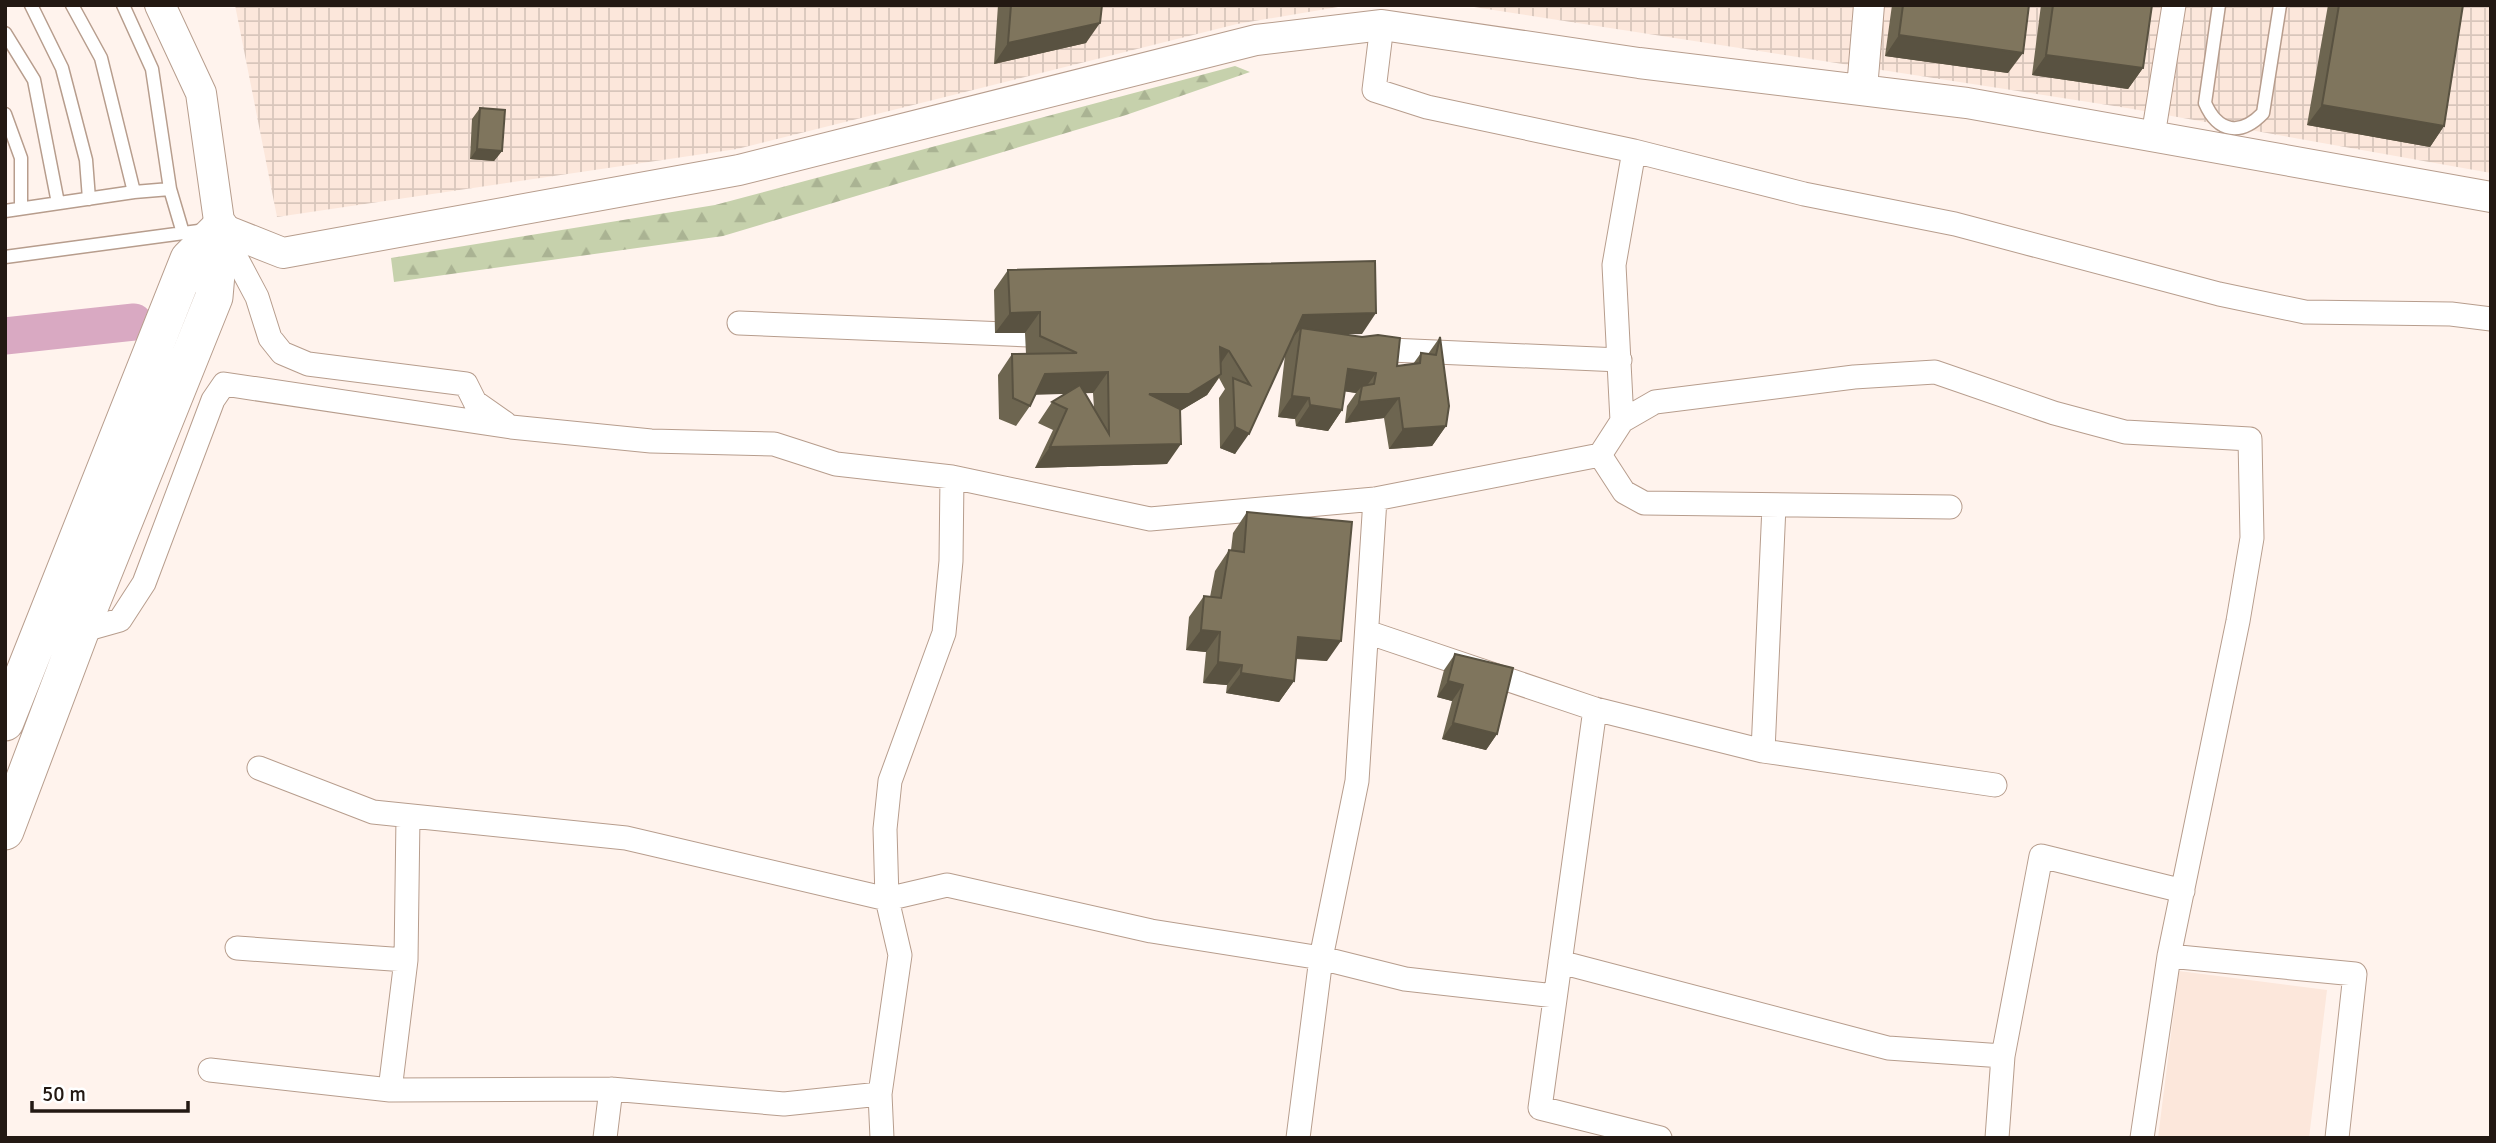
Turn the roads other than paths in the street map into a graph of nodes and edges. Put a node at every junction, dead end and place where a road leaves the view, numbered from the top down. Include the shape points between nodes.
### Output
1 (31, 5) edge
2 (72, 5) edge
3 (123, 5) edge
4 (160, 5) edge
5 (1869, 5) edge
6 (2174, 5) edge
7 (2219, 5) edge
8 (2280, 5) edge
9 (1382, 15) edge
10 (5, 33) edge
11 (1862, 89) junction
12 (5, 114) edge
13 (2252, 124) junction
14 (2153, 136) junction
15 (1634, 151) junction
16 (2248, 153) junction
17 (170, 189) junction
18 (134, 192) junction
19 (2491, 197) edge
20 (89, 199) junction
21 (58, 203) junction
22 (21, 208) junction
23 (5, 211) edge
24 (220, 228) junction
25 (183, 233) junction
26 (5, 257) edge
27 (2491, 319) edge
28 (739, 323) dead end
29 (1074, 337) edge
30 (1340, 348) edge
31 (1620, 360) junction
32 (1622, 421) junction
33 (511, 427) junction
34 (1600, 455) junction
35 (952, 477) junction
36 (1375, 499) junction
37 (1774, 506) junction
38 (1950, 507) dead end
39 (1367, 632) junction
40 (37, 642) junction
41 (76, 644) junction
42 (1595, 709) junction
43 (5, 722) edge
44 (1763, 751) junction
45 (259, 768) dead end
46 (1994, 785) dead end
47 (408, 817) junction
48 (5, 831) edge
49 (2183, 891) junction
50 (887, 899) junction
51 (237, 948) dead end
52 (2169, 956) junction
53 (1321, 958) junction
54 (406, 960) junction
55 (1560, 962) junction
56 (1555, 996) junction
57 (2003, 1056) junction
58 (210, 1070) dead end
59 (611, 1088) junction
60 (390, 1090) junction
61 (880, 1094) junction
62 (606, 1138) edge
63 (882, 1138) edge
64 (1298, 1138) edge
65 (1660, 1138) edge
66 (1997, 1138) edge
67 (2142, 1138) edge
68 (2337, 1138) edge

1 - 20 lane via 62,68 86,160
2 - 18 lane via 100,58
3 - 17 lane via 152,69
4 - 24 street via 201,93
5 - 11 street
6 - 14 street
7 - 13 lane via 2205,103 2211,117 2223,126 2238,129
8 - 13 lane via 2263,113
9 - 11 street via 1639,63
9 - 15 street via 1374,90 1427,107
9 - 24 street via 1256,40 739,170 283,253
10 - 21 lane via 34,80
11 - 14 street
12 - 22 lane via 21,158
13 - 16 lane
14 - 16 street
15 - 27 street via 1804,194 1955,224 2194,288 2305,312
15 - 31 street via 1615,265
16 - 19 street
17 - 18 lane
17 - 25 lane
18 - 20 lane
20 - 21 lane
21 - 22 lane
22 - 23 lane
24 - 25 lane
24 - 33 street via 257,297 270,338 282,354 308,364 466,384 475,401
24 - 40 main road via 189,259
24 - 41 main road via 214,297
25 - 26 lane
28 - 29 street
30 - 31 street
31 - 32 street
32 - 34 street
32 - 49 street via 1655,402 1854,377 1935,372 2125,432 2250,439 2252,538
33 - 35 street via 651,441 774,444 836,464
33 - 41 street via 224,384 212,400 141,590 120,620
34 - 36 street
34 - 37 street via 1624,492 1644,503
35 - 36 street via 1150,519
35 - 50 street via 944,633 890,781 885,829
36 - 39 street
37 - 38 street
37 - 44 street
39 - 42 street
39 - 53 street via 1357,781
40 - 41 main road
40 - 43 main road
41 - 48 main road
42 - 44 street
42 - 55 street
44 - 46 street
45 - 47 street via 373,812
47 - 50 street via 626,838
47 - 54 street
49 - 52 street
49 - 57 street via 2041,856
50 - 53 street via 947,885 1151,931
50 - 61 street via 900,955
51 - 54 street
52 - 67 street
52 - 68 street via 2355,974
53 - 56 street via 1405,979
53 - 64 street
54 - 60 street
55 - 56 street
55 - 57 street via 1888,1048
56 - 65 street via 1540,1108
57 - 66 street
58 - 60 street
59 - 60 street
59 - 61 street via 784,1104
59 - 62 street
61 - 63 street

